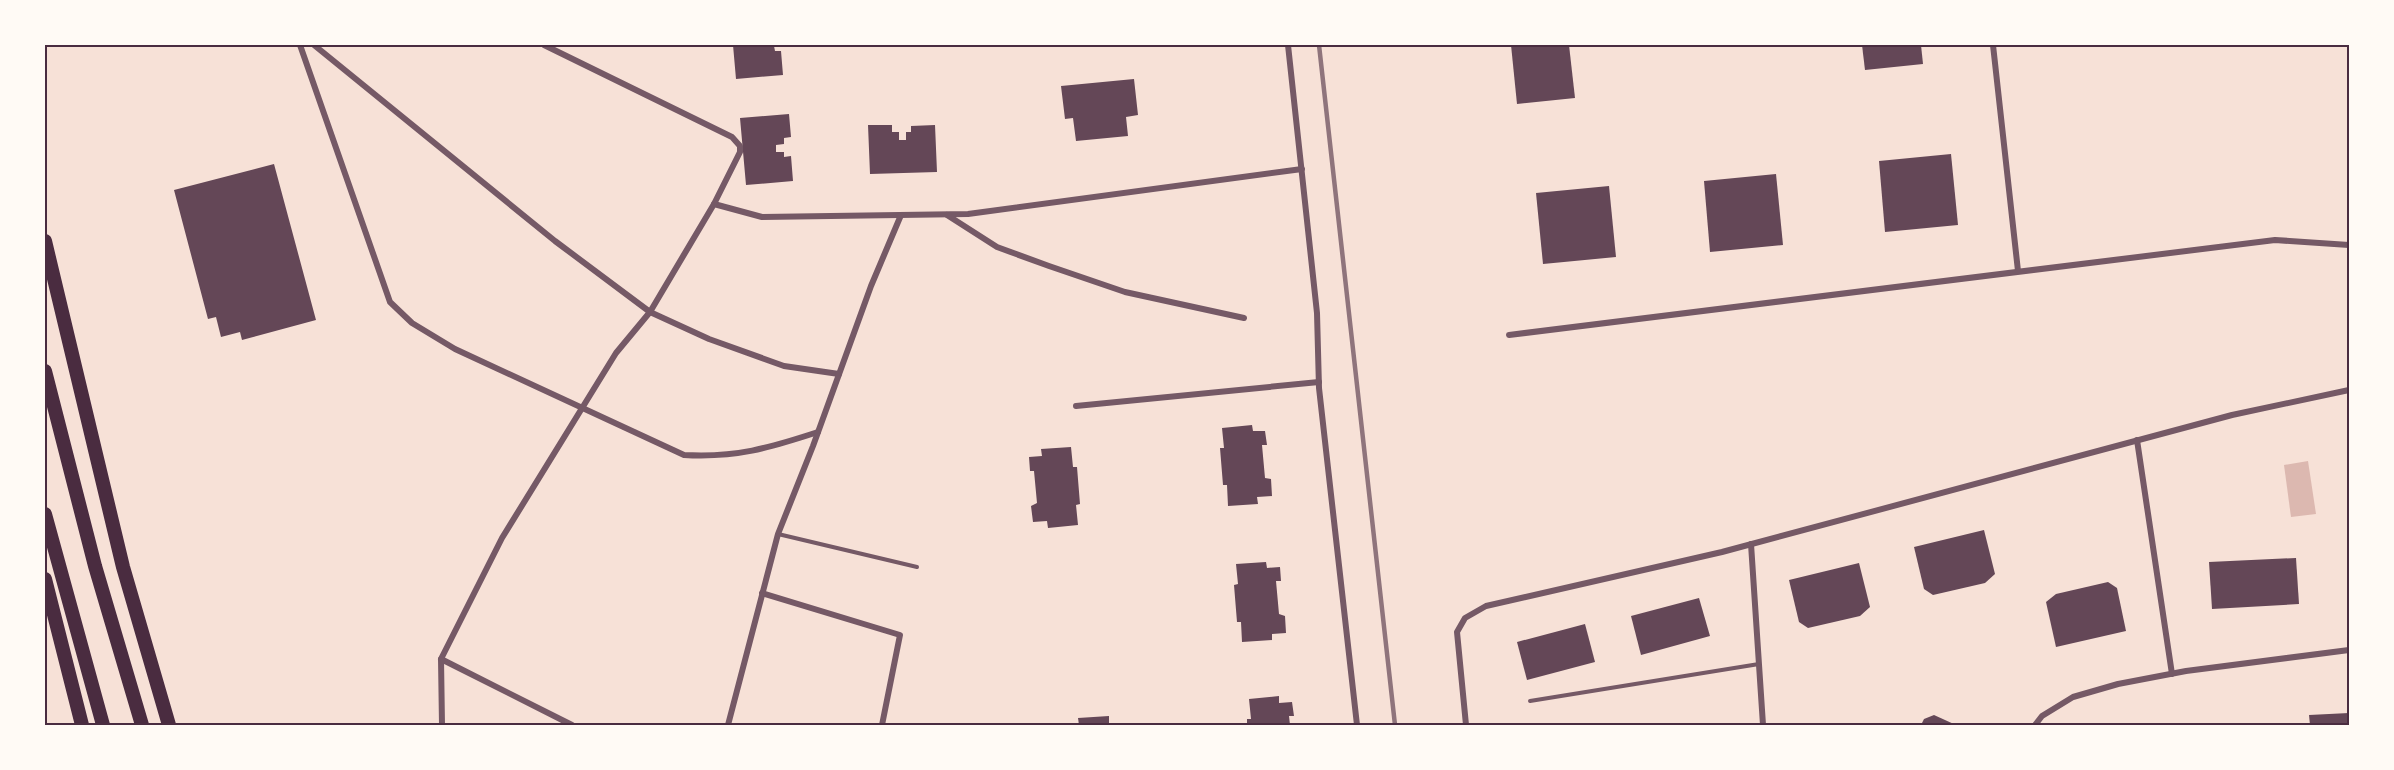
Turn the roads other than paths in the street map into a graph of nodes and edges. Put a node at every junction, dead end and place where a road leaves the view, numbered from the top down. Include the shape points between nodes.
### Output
1 (300, 45) edge
2 (314, 45) edge
3 (544, 45) edge
4 (1288, 45) edge
5 (1993, 45) edge
6 (1302, 169) junction
7 (714, 204) junction
8 (946, 214) junction
9 (901, 215) junction
10 (45, 241) edge
11 (2349, 245) edge
12 (2018, 272) junction
13 (650, 312) junction
14 (1244, 318) dead end
15 (1509, 335) dead end
16 (45, 371) edge
17 (839, 374) junction
18 (1319, 382) junction
19 (2349, 390) edge
20 (1076, 406) dead end
21 (582, 407) junction
22 (818, 432) junction
23 (2137, 440) junction
24 (45, 514) edge
25 (777, 534) junction
26 (1751, 544) junction
27 (918, 567) dead end
28 (45, 579) edge
29 (762, 593) junction
30 (2349, 650) edge
31 (441, 659) junction
32 (1759, 664) junction
33 (2172, 674) junction
34 (1530, 700) dead end
35 (82, 725) edge
36 (104, 725) edge
37 (142, 725) edge
38 (169, 725) edge
39 (442, 725) edge
40 (572, 725) edge
41 (728, 725) edge
42 (882, 725) edge
43 (1357, 725) edge
44 (1466, 725) edge
45 (1763, 725) edge
46 (2035, 725) edge

1 - 21 street via 390,302 412,323 454,349
2 - 13 street via 555,242
3 - 7 street via 737,141 740,152
4 - 6 street
5 - 12 street
6 - 8 street
6 - 18 street via 1317,313
7 - 9 street via 762,217
7 - 13 street
8 - 9 street
8 - 14 street via 997,246 1049,266 1125,292
9 - 17 street
10 - 38 highway via 123,567
11 - 12 street via 2275,240
12 - 15 street
13 - 17 street via 784,366
13 - 21 street via 616,353
16 - 37 highway via 95,566
17 - 22 street
18 - 20 street
18 - 43 street
19 - 23 street
21 - 22 street via 684,455 714,457 759,452
21 - 31 street via 502,538
22 - 25 street
23 - 26 street
23 - 33 street
24 - 36 highway
25 - 27 lane
25 - 29 street
26 - 32 street
26 - 44 street via 1486,606 1465,618 1457,632
28 - 35 highway
29 - 41 street
29 - 42 street via 900,635
30 - 33 street
31 - 39 street
31 - 40 street
32 - 34 lane
32 - 45 street
33 - 46 street via 2073,697 2042,716

